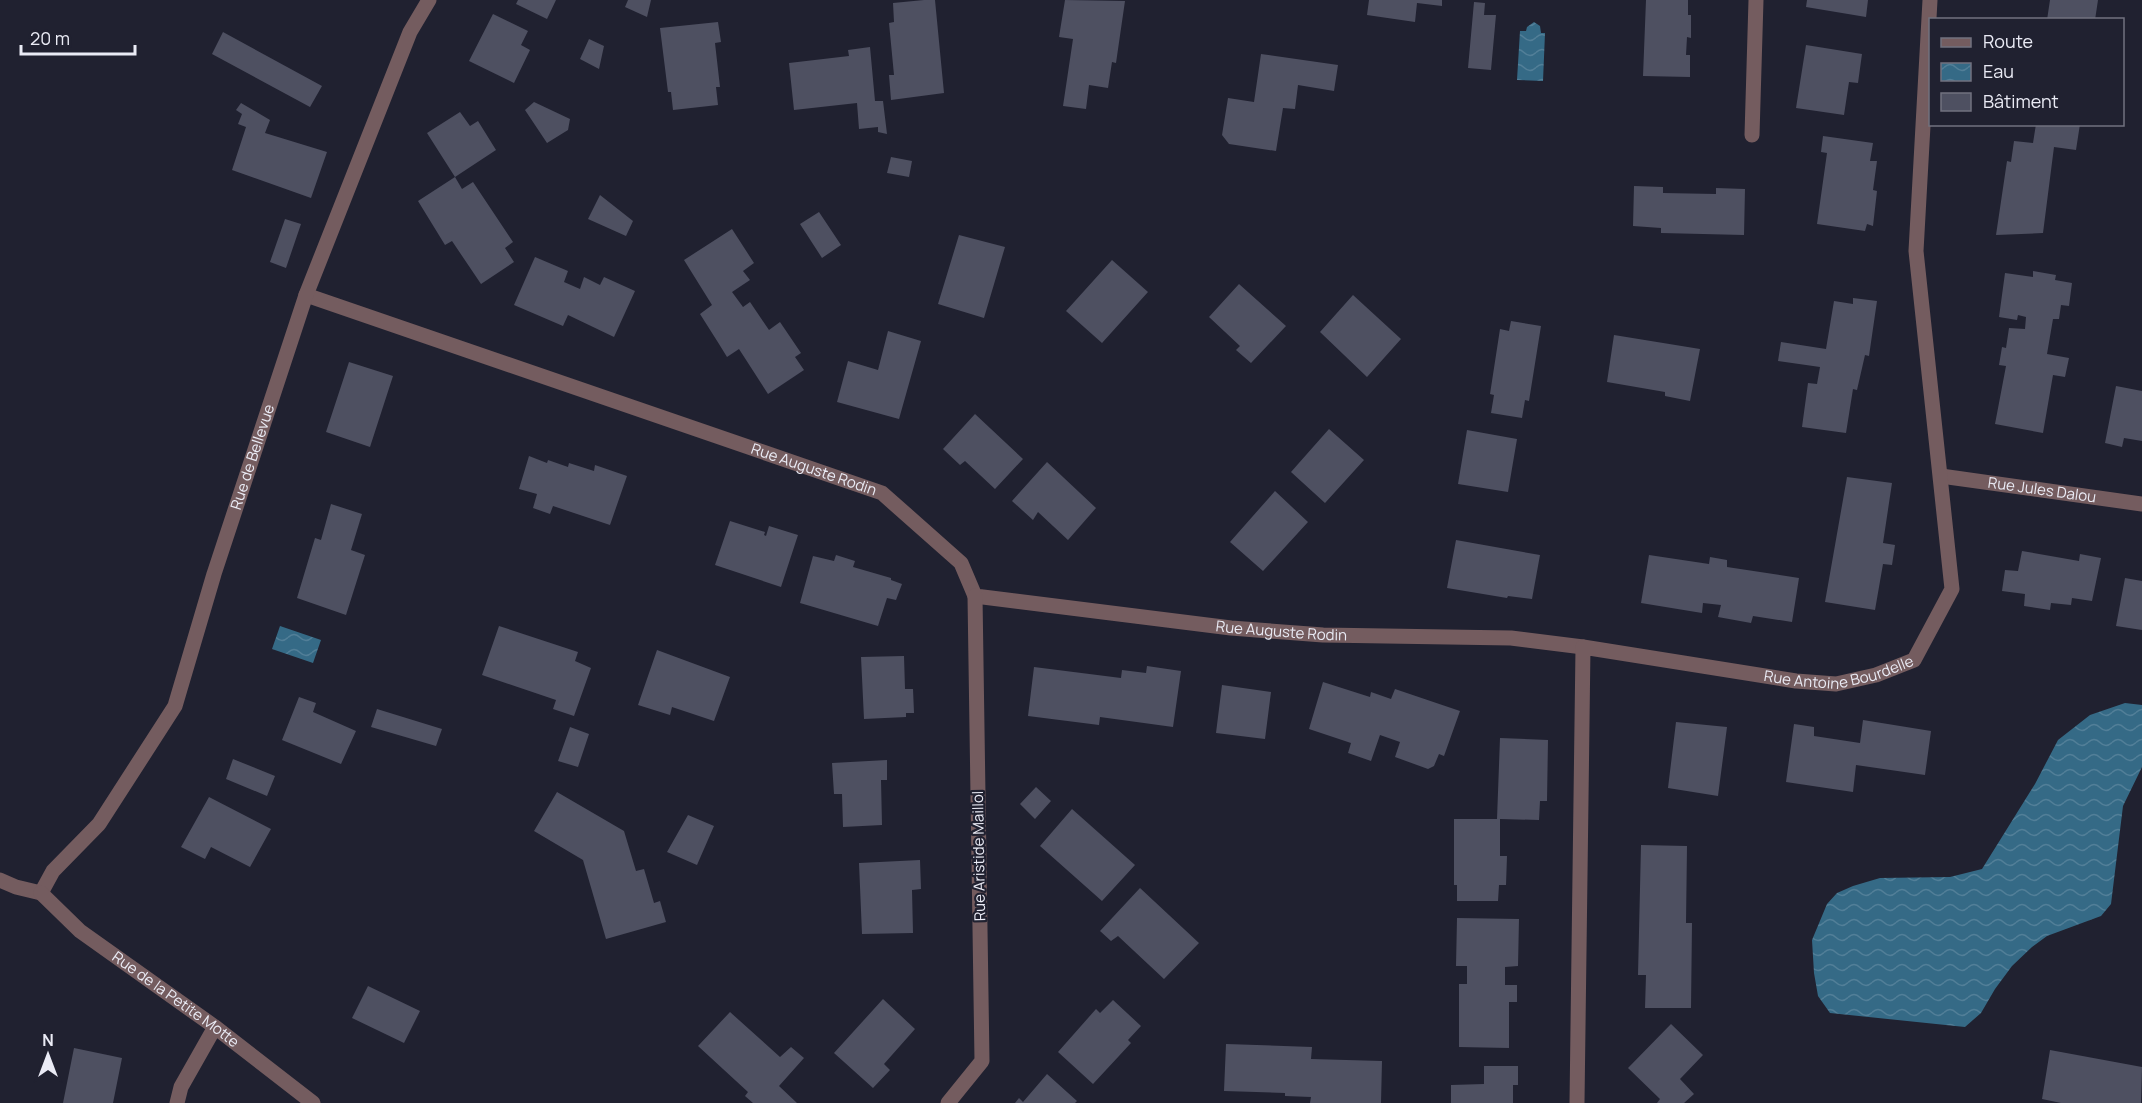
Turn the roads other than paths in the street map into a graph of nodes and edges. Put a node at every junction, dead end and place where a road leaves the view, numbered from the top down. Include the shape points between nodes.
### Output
1 (429, 0) edge
2 (1756, 0) edge
3 (1930, 0) edge
4 (1752, 135) dead end
5 (306, 295) junction
6 (1941, 476) junction
7 (2142, 504) edge
8 (975, 596) junction
9 (1583, 647) junction
10 (0, 880) edge
11 (41, 893) junction
12 (215, 1028) junction
13 (177, 1103) edge
14 (313, 1103) edge
15 (948, 1103) edge
16 (1578, 1103) edge

1 - 5 street, Rue de Bellevue via 410,32
2 - 4 street
3 - 6 street, Rue Antoine Bourdelle via 1916,251
5 - 8 street, Rue Auguste Rodin via 882,493 961,563
5 - 11 street, Rue de Bellevue via 175,706 99,824 53,871
6 - 7 street, Rue Jules Dalou
6 - 9 street, Rue Antoine Bourdelle via 1952,589 1914,660 1876,675 1836,684
8 - 9 street, Rue Auguste Rodin via 1231,627 1323,634 1511,638
8 - 15 street, Rue Aristide Maillol via 982,1061
9 - 16 street
10 - 11 street
11 - 12 street, Rue de la Petite Motte via 80,931
12 - 13 street via 181,1087
12 - 14 street, Rue de la Petite Motte

